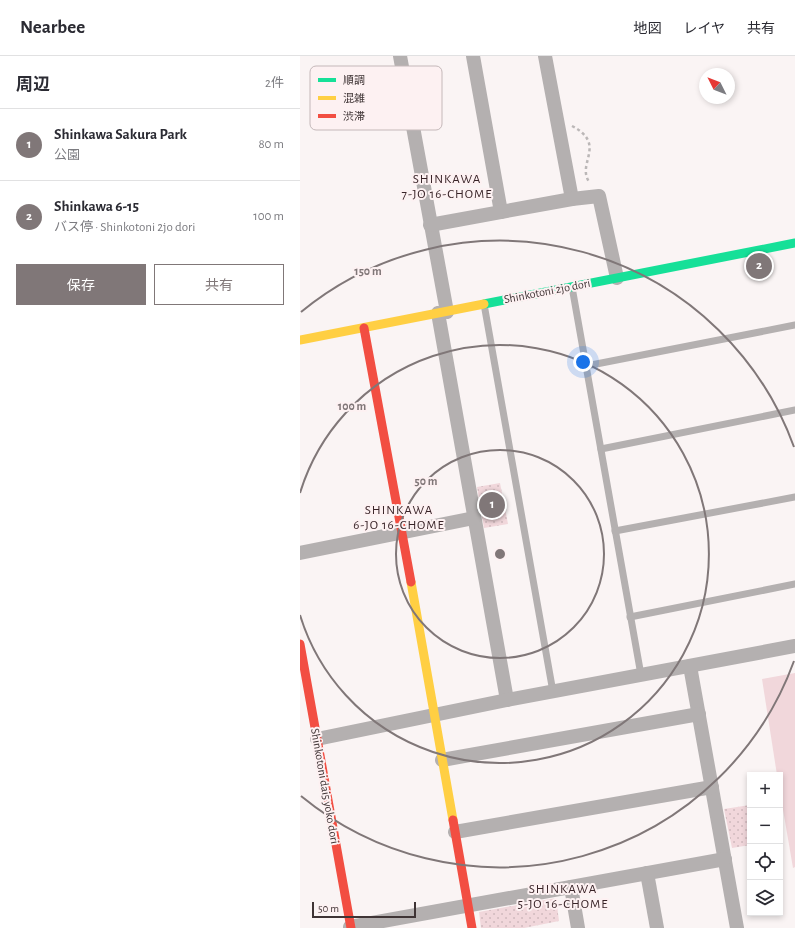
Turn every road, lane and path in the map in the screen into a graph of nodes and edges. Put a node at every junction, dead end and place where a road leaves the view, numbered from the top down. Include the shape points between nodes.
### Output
1 (400, 56) edge
2 (473, 56) edge
3 (545, 56) edge
4 (402, 66) edge
5 (566, 123) dead end
6 (413, 130) edge
7 (592, 185) dead end
8 (572, 199) junction
9 (501, 212) junction
10 (430, 225) junction
11 (795, 244) edge
12 (617, 278) junction
13 (572, 287) junction
14 (484, 304) junction
15 (442, 312) junction
16 (795, 325) edge
17 (364, 328) junction
18 (300, 340) edge
19 (586, 366) junction
20 (795, 410) edge
21 (601, 449) junction
22 (795, 497) edge
23 (474, 518) junction
24 (615, 531) junction
25 (402, 533) junction
26 (300, 553) edge
27 (795, 584) edge
28 (630, 616) junction
29 (300, 644) edge
30 (795, 646) edge
31 (690, 666) junction
32 (641, 675) junction
33 (553, 692) junction
34 (507, 700) junction
35 (699, 714) junction
36 (435, 715) junction
37 (317, 739) junction
38 (442, 760) junction
39 (712, 787) junction
40 (455, 832) junction
41 (725, 859) junction
42 (647, 874) junction
43 (571, 887) junction
44 (468, 905) junction
45 (350, 927) edge
46 (472, 928) edge
47 (578, 928) edge
48 (657, 928) edge
49 (737, 928) edge

1 - 4 street
2 - 9 street
3 - 8 street
5 - 7 path via 579,130 588,141 590,147 586,168 587,177
6 - 10 street
8 - 9 street
8 - 12 street via 599,196
9 - 10 street
10 - 15 street
11 - 12 street, Shinkotoni 2jo dori
12 - 13 street, Shinkotoni 2jo dori
13 - 14 street, Shinkotoni 2jo dori
13 - 19 lane
14 - 15 street, Shinkotoni 2jo dori
14 - 33 lane
15 - 17 street, Shinkotoni 2jo dori
15 - 23 street
16 - 19 lane
17 - 18 street, Shinkotoni 2jo dori
17 - 25 street
19 - 21 lane
20 - 21 lane
21 - 24 lane
22 - 24 lane
23 - 25 street
23 - 34 street
24 - 28 lane
25 - 26 street
25 - 36 street
27 - 28 lane
28 - 32 lane
29 - 37 street, Shinkotoni dai5 yoko dori
30 - 31 street
31 - 32 street
31 - 35 street
32 - 33 street
33 - 34 street
34 - 36 street
35 - 38 street
35 - 39 street
36 - 37 street
36 - 38 street
37 - 45 street, Shinkotoni dai5 yoko dori
38 - 40 street
39 - 40 street
39 - 41 street
40 - 44 street
41 - 42 street
41 - 49 street
42 - 43 street
42 - 48 street
43 - 44 street
43 - 47 street
44 - 45 street
44 - 46 street

